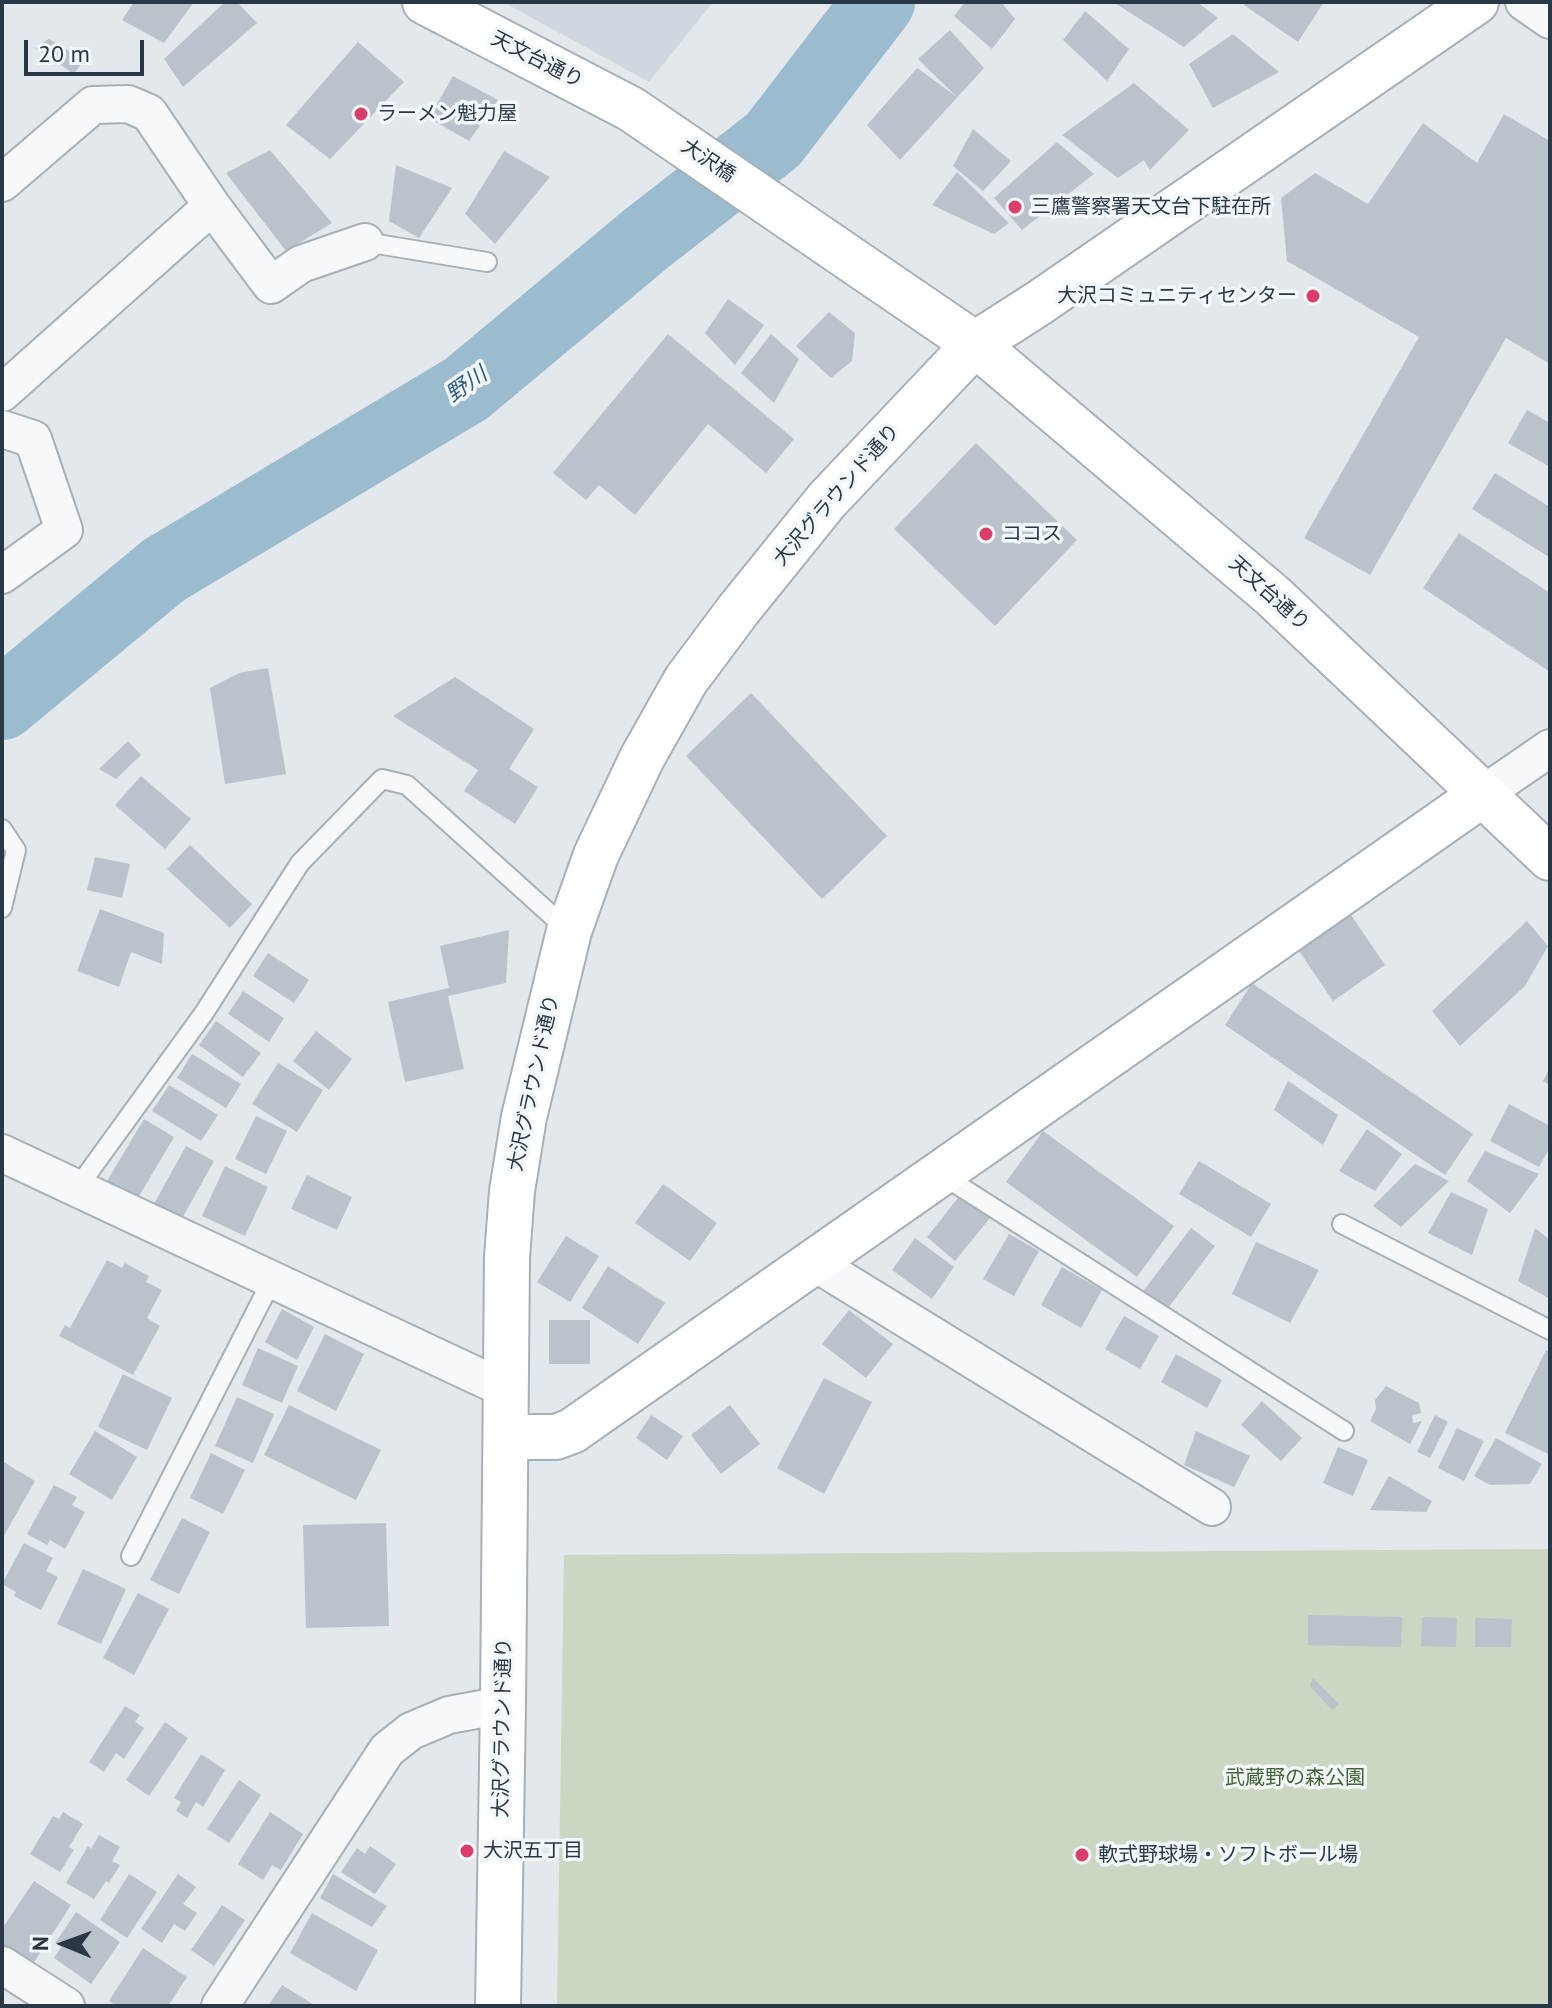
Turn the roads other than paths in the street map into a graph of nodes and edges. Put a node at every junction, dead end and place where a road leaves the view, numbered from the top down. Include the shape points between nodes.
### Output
1 (425, 2) edge
2 (1476, 2) edge
3 (1524, 2) edge
4 (1550, 20) edge
5 (647, 120) joint
6 (2, 183) edge
7 (212, 206) junction
8 (365, 242) joint
9 (487, 262) dead end
10 (975, 344) junction
11 (2, 393) edge
12 (2, 429) edge
13 (2, 575) edge
14 (1550, 748) edge
15 (1483, 794) junction
16 (2, 829) edge
17 (1550, 858) edge
18 (2, 908) edge
19 (569, 931) junction
20 (2, 1153) edge
21 (939, 1174) junction
22 (78, 1187) junction
23 (1342, 1224) dead end
24 (815, 1263) junction
25 (273, 1278) junction
26 (1550, 1330) edge
27 (505, 1389) junction
28 (1344, 1431) dead end
29 (506, 1437) junction
30 (1212, 1507) dead end
31 (131, 1556) dead end
32 (503, 1705) junction
33 (2, 1965) edge
34 (66, 2006) edge
35 (220, 2006) edge
36 (498, 2006) edge

1 - 5 street, 天文台通り
2 - 10 street, 大沢グラウンド通り
3 - 4 street
5 - 10 street, 大沢橋
6 - 7 street via 93,105 128,104 149,113
7 - 8 street via 271,285 301,264
7 - 11 street
8 - 9 lane
10 - 15 street, 天文台通り via 1273,596
10 - 19 street, 大沢グラウンド通り via 827,500 686,680 609,827
12 - 13 street via 33,439 64,530
14 - 15 street
15 - 17 street, 天文台通り
15 - 21 street
16 - 18 lane via 16,850
19 - 22 lane via 407,785 382,779 300,863 204,1013
19 - 27 street, 大沢グラウンド通り via 524,1117 512,1191
20 - 22 street
21 - 24 street
21 - 28 lane
22 - 25 street
23 - 26 lane
24 - 29 street via 572,1431 556,1437
24 - 30 street
25 - 27 street
25 - 31 lane
27 - 29 street, 大沢グラウンド通り
29 - 32 street, 大沢グラウンド通り
32 - 35 street via 449,1715 411,1731 387,1750
32 - 36 street, 大沢グラウンド通り
33 - 34 street

